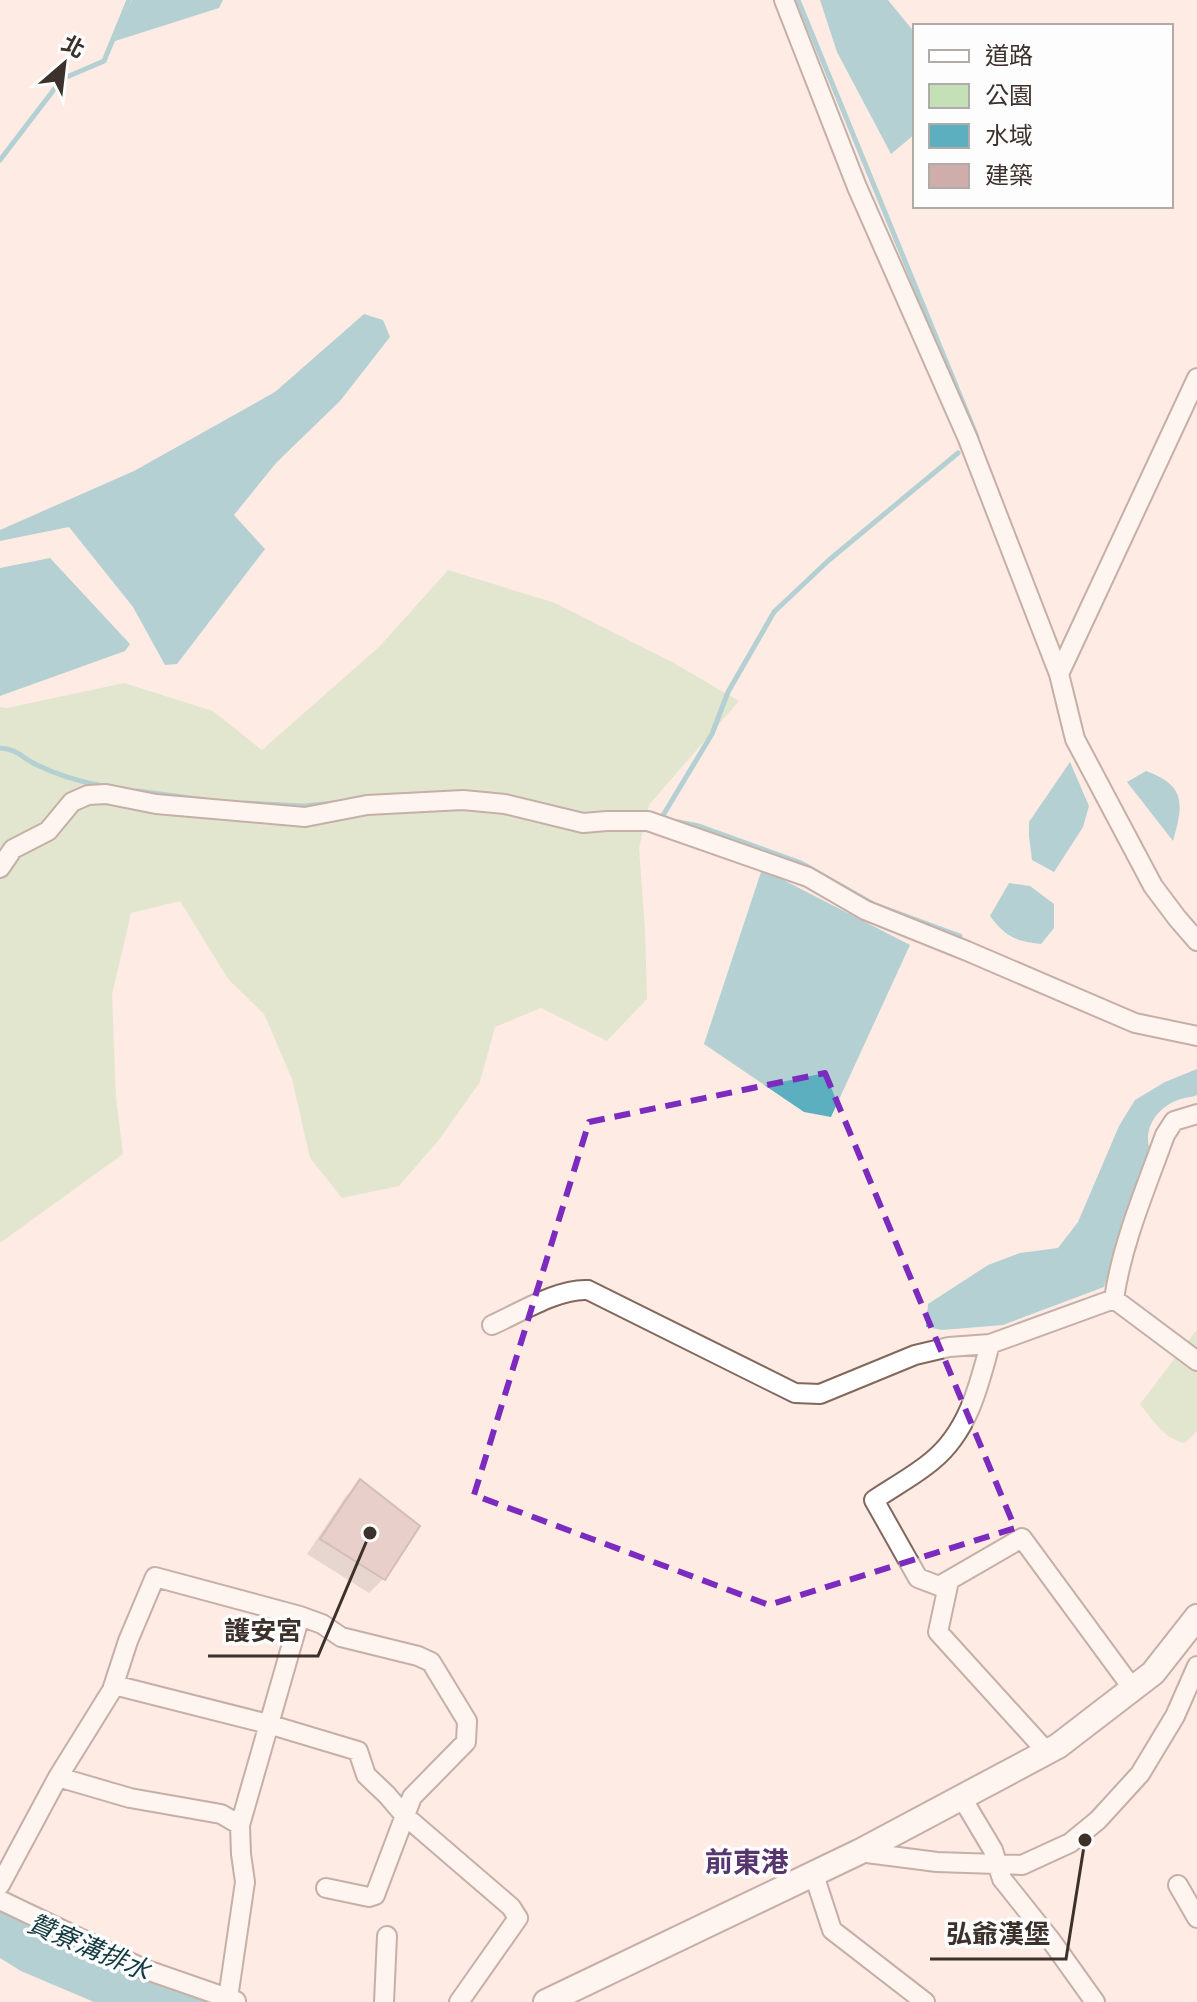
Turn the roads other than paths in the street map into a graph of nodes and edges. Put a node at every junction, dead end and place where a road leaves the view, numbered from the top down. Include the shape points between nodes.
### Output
1 (784, 0) edge
2 (1197, 378) edge
3 (1059, 674) junction
4 (0, 868) edge
5 (1197, 941) edge
6 (1197, 1036) edge
7 (1197, 1114) edge
8 (1114, 1299) junction
9 (492, 1325) dead end
10 (990, 1344) junction
11 (1197, 1361) edge
12 (949, 1581) junction
13 (300, 1616) junction
14 (1197, 1617) edge
15 (1170, 1651) junction
16 (1196, 1675) edge
17 (1133, 1689) junction
18 (112, 1690) junction
19 (268, 1724) junction
20 (1047, 1752) junction
21 (58, 1777) junction
22 (962, 1798) junction
23 (404, 1815) junction
24 (240, 1825) junction
25 (859, 1852) junction
26 (996, 1864) junction
27 (814, 1875) junction
28 (0, 1885) edge
29 (1178, 1885) dead end
30 (326, 1888) dead end
31 (0, 1900) edge
32 (1197, 1918) edge
33 (387, 1936) dead end
34 (233, 2000) edge
35 (384, 2002) edge
36 (459, 2002) edge
37 (546, 2002) edge
38 (925, 2002) edge
39 (1095, 2002) edge

1 - 3 street via 857,187 968,439
2 - 3 street
3 - 5 street via 1075,739 1153,886
4 - 6 street via 13,849 48,831 72,802 88,795 305,817 367,805 463,800 583,823 648,821 808,877 865,910 1135,1023
7 - 8 street via 1174,1121 1165,1135 1130,1233
8 - 10 street
8 - 11 street
9 - 10 street via 563,1293 588,1290 795,1393 820,1394 915,1355
10 - 12 street via 976,1397 959,1431 934,1461 874,1500 918,1578 939,1586
12 - 17 street via 1022,1538
12 - 20 street via 938,1632
13 - 18 street via 155,1577
13 - 19 street
13 - 23 street via 341,1637 431,1662 467,1721 466,1742 412,1797
14 - 15 main road
15 - 16 street
15 - 17 main road
16 - 26 street via 1140,1774 1098,1820 1070,1843 1022,1865
17 - 20 main road
18 - 19 street via 118,1686
18 - 21 street
19 - 23 street via 358,1751 366,1775
19 - 24 street
20 - 22 main road
21 - 24 street via 130,1798 221,1814
21 - 28 street
22 - 25 main road
22 - 26 street
23 - 30 street via 375,1895
23 - 36 street via 518,1918
24 - 34 street via 245,1882
25 - 26 street
25 - 27 main road
26 - 39 street
27 - 37 main road
27 - 38 street via 832,1930
29 - 32 street
31 - 34 street via 144,1969
33 - 35 street

